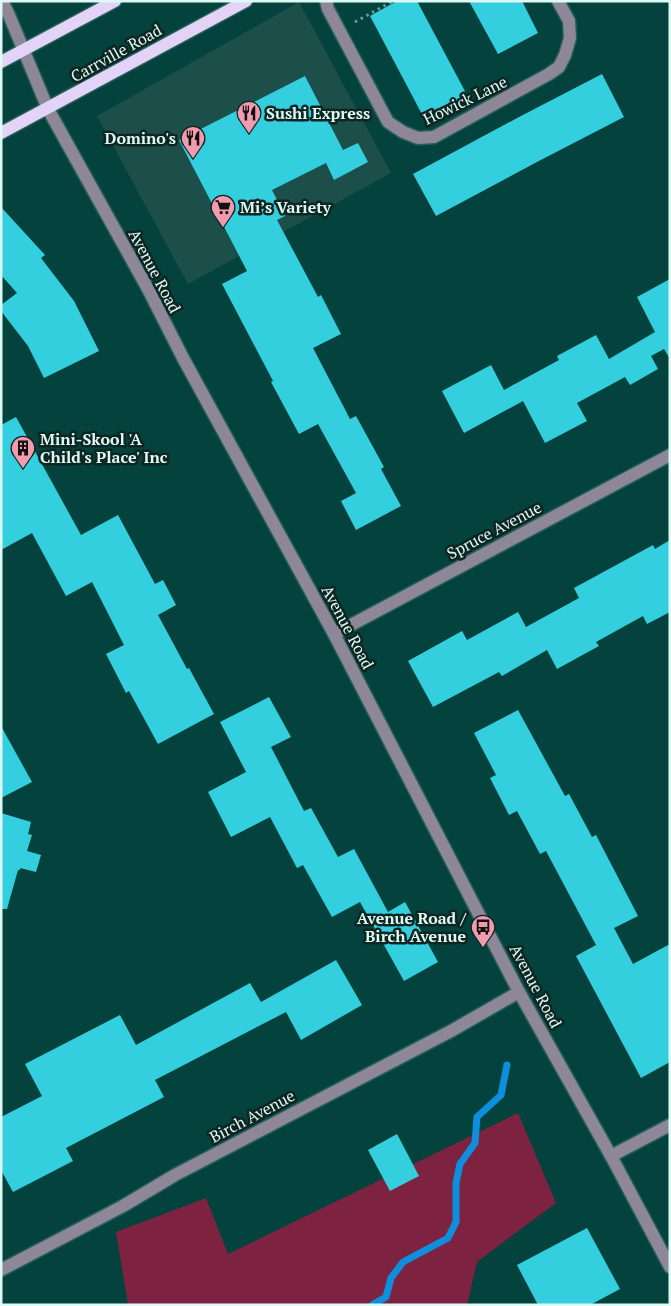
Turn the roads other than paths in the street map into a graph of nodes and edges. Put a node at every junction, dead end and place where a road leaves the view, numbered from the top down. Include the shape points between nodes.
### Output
1 (2, 1) edge
2 (115, 1) edge
3 (246, 1) edge
4 (326, 1) edge
5 (558, 1) edge
6 (24, 50) junction
7 (1, 62) edge
8 (48, 109) junction
9 (1, 133) edge
10 (670, 455) edge
11 (334, 634) junction
12 (519, 992) junction
13 (670, 1125) edge
14 (611, 1156) junction
15 (670, 1266) edge
16 (1, 1270) edge

1 - 6 street, Avenue Road
2 - 6 main road
3 - 8 main road, Carrville Road
4 - 5 street, Howick Lane via 388,122 418,138 434,137 455,127 559,67 570,38 569,21
6 - 7 main road
6 - 8 street, Avenue Road
8 - 9 main road, Carrville Road
8 - 11 street, Avenue Road
10 - 11 street, Spruce Avenue
11 - 12 street, Avenue Road
12 - 14 street, Avenue Road
12 - 16 street, Birch Avenue
13 - 14 street
14 - 15 street, Avenue Road

